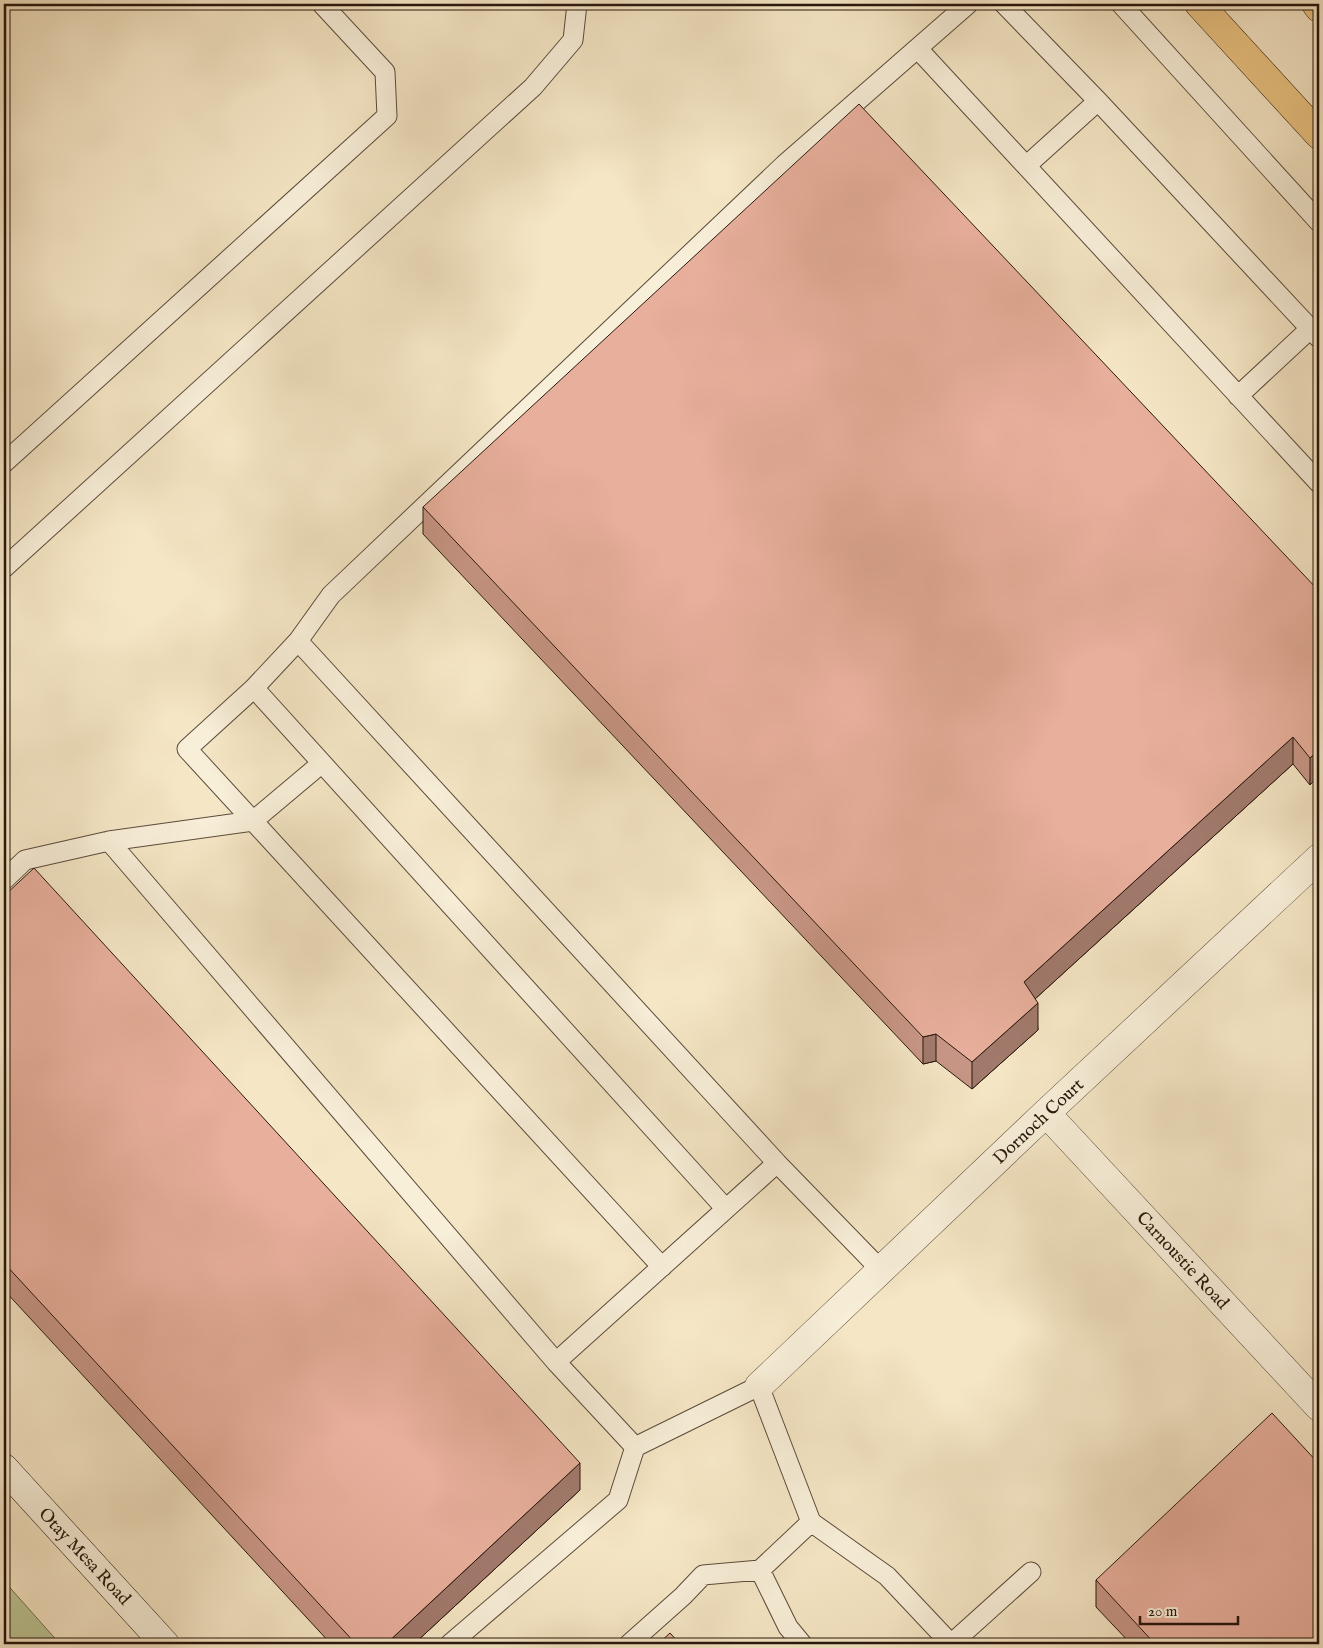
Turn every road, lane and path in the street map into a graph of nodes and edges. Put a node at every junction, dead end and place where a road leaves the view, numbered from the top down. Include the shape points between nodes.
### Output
1 (322, 4) edge
2 (577, 4) edge
3 (968, 4) edge
4 (1004, 4) edge
5 (1121, 4) edge
6 (1199, 4) edge
7 (1316, 4) edge
8 (1319, 8) edge
9 (918, 49) junction
10 (1098, 101) junction
11 (1319, 135) edge
12 (1026, 166) junction
13 (1319, 222) edge
14 (1315, 333) edge
15 (1238, 396) junction
16 (4, 463) edge
17 (1319, 483) edge
18 (4, 568) edge
19 (298, 641) junction
20 (254, 688) junction
21 (322, 763) junction
22 (253, 821) junction
23 (109, 841) junction
24 (1319, 858) edge
25 (4, 880) edge
26 (1046, 1113) junction
27 (777, 1163) junction
28 (726, 1209) junction
29 (662, 1267) junction
30 (881, 1270) junction
31 (556, 1362) junction
32 (759, 1386) junction
33 (1319, 1407) edge
34 (635, 1447) junction
35 (4, 1468) edge
36 (811, 1522) junction
37 (760, 1570) junction
38 (1032, 1572) dead end
39 (165, 1644) edge
40 (450, 1644) edge
41 (629, 1644) edge
42 (802, 1644) edge
43 (951, 1644) edge

1 - 16 lane via 385,72 387,116
2 - 18 lane via 573,40 533,87
3 - 9 lane
4 - 10 lane
5 - 13 lane
6 - 11 highway
7 - 8 highway
9 - 12 lane
9 - 19 lane via 784,165 331,595
10 - 12 lane
10 - 14 lane
12 - 15 lane
14 - 15 lane
15 - 17 lane
19 - 20 lane
19 - 27 lane
20 - 21 lane
20 - 22 lane via 187,748
21 - 22 lane
21 - 28 lane
22 - 23 lane
22 - 29 lane
23 - 25 lane via 25,860
23 - 31 lane
24 - 26 street, Dornoch Court
26 - 30 street, Dornoch Court
26 - 33 street, Carnoustie Road
27 - 28 lane
27 - 30 lane
28 - 29 lane
29 - 31 lane
30 - 32 street, Dornoch Court
31 - 34 lane
32 - 34 lane
32 - 36 lane
34 - 40 lane via 618,1500
35 - 39 street, Otay Mesa Road
36 - 37 lane
36 - 43 lane via 887,1576
37 - 41 lane via 703,1575
37 - 42 lane via 788,1626
38 - 43 lane

